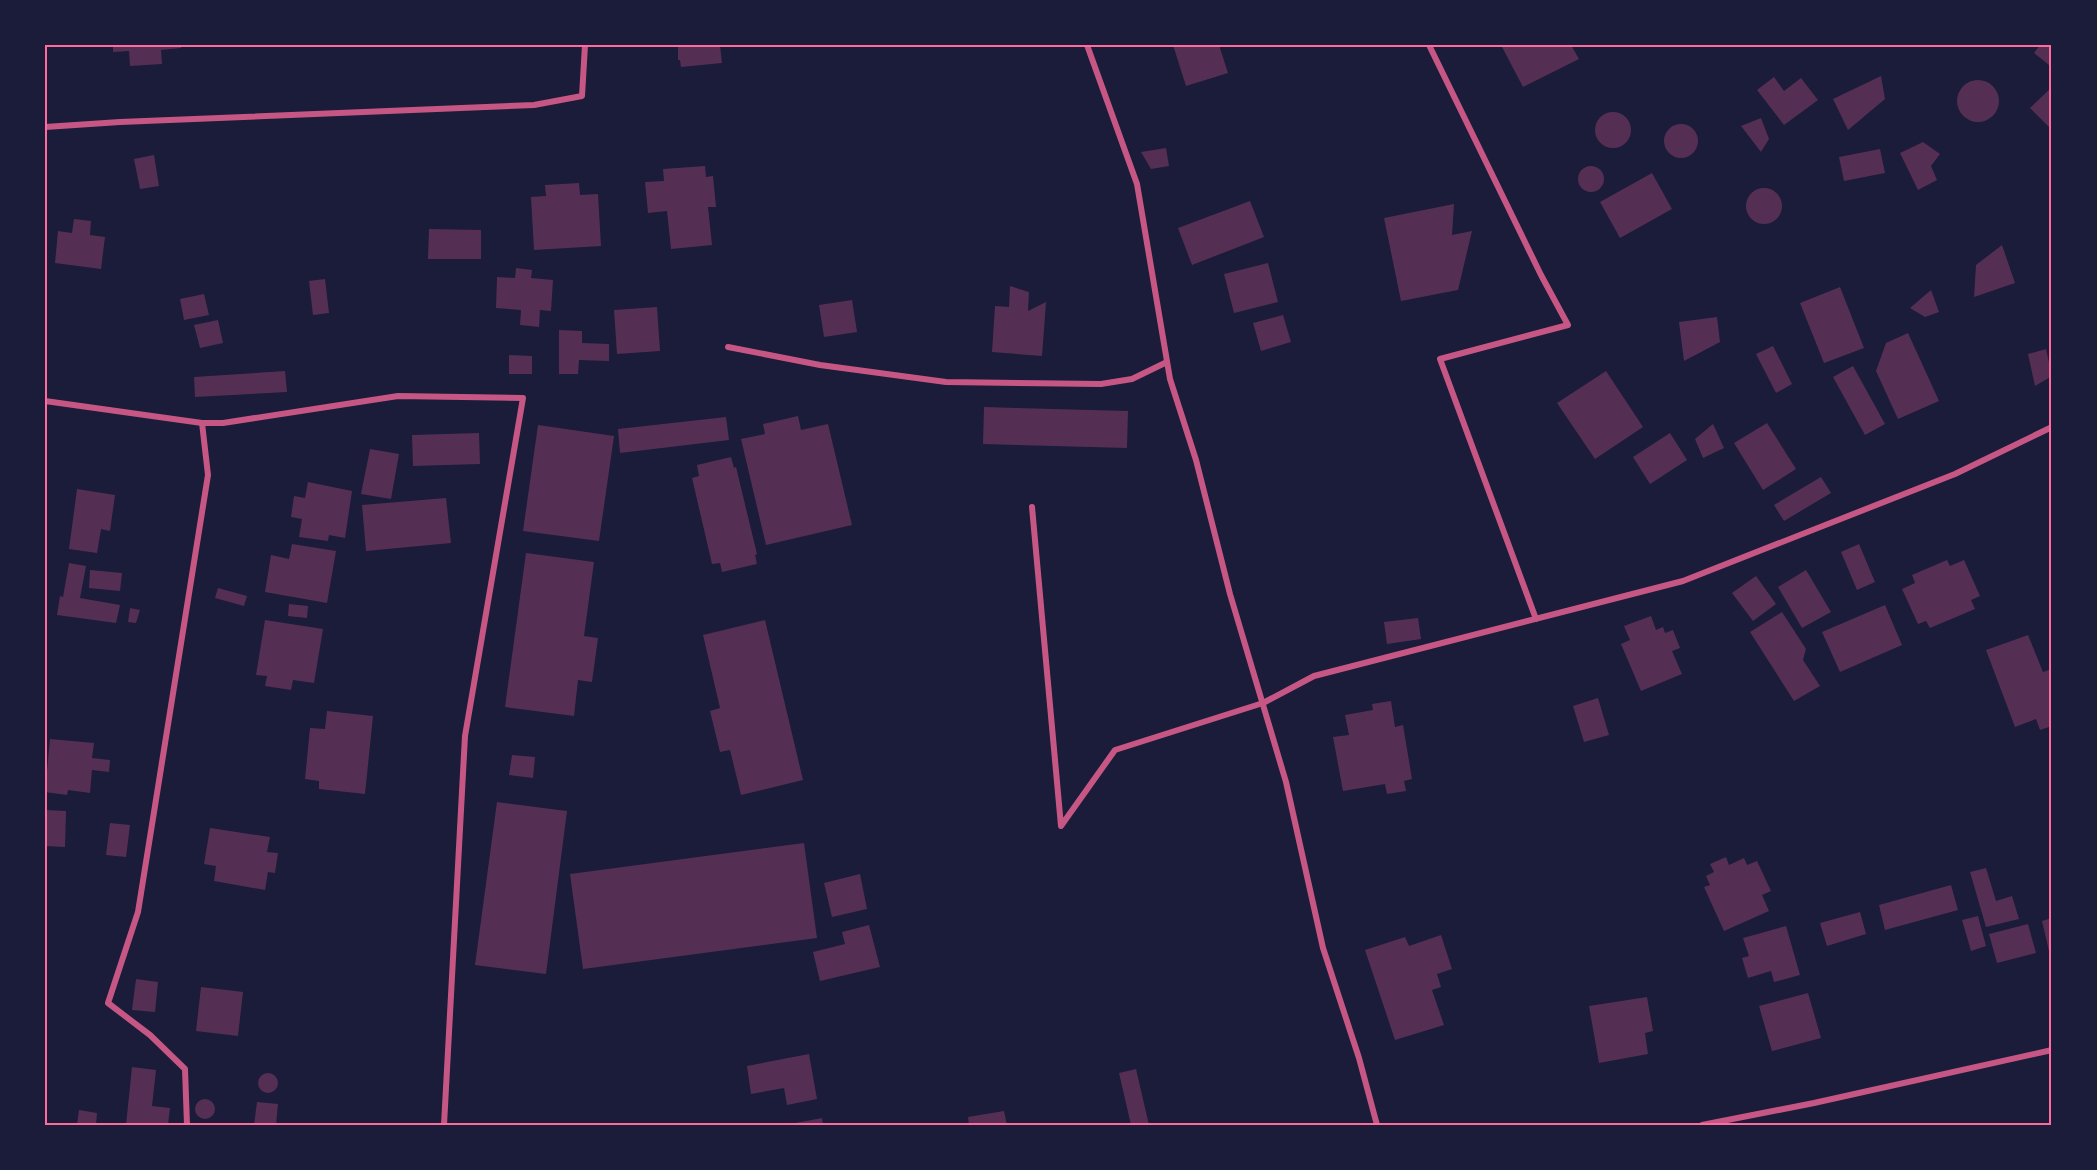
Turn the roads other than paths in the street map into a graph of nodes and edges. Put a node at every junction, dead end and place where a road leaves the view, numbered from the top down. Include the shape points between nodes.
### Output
1 (585, 45) edge
2 (1086, 45) edge
3 (1429, 45) edge
4 (45, 127) edge
5 (728, 347) dead end
6 (1167, 362) junction
7 (45, 401) edge
8 (202, 423) junction
9 (2052, 427) edge
10 (1032, 507) dead end
11 (1536, 619) junction
12 (1263, 703) junction
13 (2052, 1050) edge
14 (187, 1125) edge
15 (444, 1125) edge
16 (1377, 1125) edge
17 (1702, 1125) edge

1 - 4 street via 582,96 534,105
2 - 6 street via 1137,184
3 - 11 street via 1568,325 1440,359
5 - 6 street via 946,382 1101,384 1132,379
6 - 12 street
7 - 8 street
8 - 14 street via 208,475 138,912 108,1003 150,1035 185,1069
8 - 15 street via 398,396 523,398 465,736
9 - 11 street via 1955,474 1683,581
10 - 12 street via 1061,826 1115,750
11 - 12 street via 1314,676
12 - 16 street via 1286,782 1323,948
13 - 17 street

